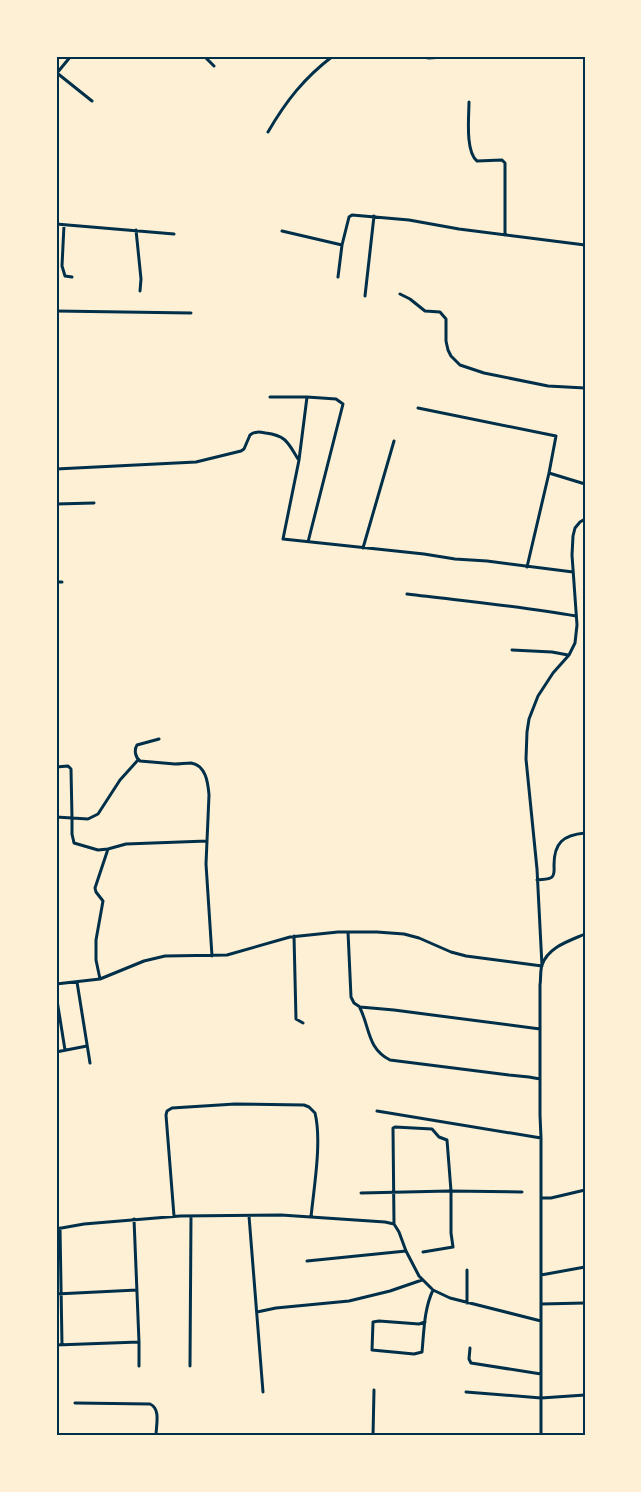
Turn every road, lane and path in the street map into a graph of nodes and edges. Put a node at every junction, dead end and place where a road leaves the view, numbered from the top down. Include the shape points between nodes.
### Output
1 (71, 56) edge
2 (204, 56) edge
3 (332, 56) edge
4 (416, 56) edge
5 (460, 56) edge
6 (214, 66) dead end
7 (56, 73) edge
8 (92, 101) dead end
9 (469, 102) dead end
10 (268, 132) dead end
11 (374, 216) junction
12 (56, 224) edge
13 (64, 225) junction
14 (136, 230) junction
15 (282, 231) dead end
16 (174, 234) dead end
17 (505, 235) junction
18 (342, 245) junction
19 (585, 245) edge
20 (72, 277) dead end
21 (338, 277) dead end
22 (140, 291) dead end
23 (400, 294) dead end
24 (365, 296) dead end
25 (56, 311) edge
26 (191, 313) dead end
27 (585, 388) edge
28 (307, 397) junction
29 (270, 398) dead end
30 (418, 408) dead end
31 (394, 441) dead end
32 (299, 460) junction
33 (56, 469) edge
34 (549, 473) junction
35 (585, 484) edge
36 (56, 504) edge
37 (94, 504) dead end
38 (585, 519) edge
39 (308, 542) junction
40 (363, 548) junction
41 (527, 567) junction
42 (573, 572) junction
43 (56, 582) edge
44 (62, 582) dead end
45 (407, 594) dead end
46 (576, 616) junction
47 (512, 650) dead end
48 (569, 655) junction
49 (159, 739) dead end
50 (138, 760) junction
51 (56, 767) edge
52 (56, 817) edge
53 (72, 818) junction
54 (585, 833) edge
55 (207, 840) junction
56 (108, 850) junction
57 (537, 880) junction
58 (348, 932) junction
59 (585, 934) edge
60 (294, 936) junction
61 (212, 956) junction
62 (542, 966) junction
63 (100, 979) junction
64 (77, 982) junction
65 (56, 984) edge
66 (56, 994) edge
67 (360, 1008) junction
68 (303, 1023) dead end
69 (540, 1029) junction
70 (87, 1046) junction
71 (65, 1050) junction
72 (56, 1052) edge
73 (90, 1063) dead end
74 (540, 1080) junction
75 (377, 1112) dead end
76 (541, 1138) junction
77 (585, 1190) edge
78 (451, 1191) junction
79 (394, 1192) junction
80 (522, 1192) dead end
81 (361, 1193) dead end
82 (541, 1198) junction
83 (174, 1216) junction
84 (191, 1216) junction
85 (250, 1216) junction
86 (311, 1217) junction
87 (134, 1220) junction
88 (394, 1224) junction
89 (58, 1228) edge
90 (406, 1251) junction
91 (423, 1252) dead end
92 (307, 1261) dead end
93 (585, 1267) edge
94 (467, 1270) dead end
95 (541, 1275) junction
96 (422, 1280) junction
97 (137, 1290) junction
98 (433, 1290) junction
99 (62, 1293) junction
100 (56, 1294) edge
101 (467, 1303) junction
102 (585, 1303) edge
103 (542, 1304) junction
104 (257, 1312) junction
105 (541, 1321) junction
106 (425, 1322) junction
107 (139, 1342) junction
108 (62, 1344) junction
109 (56, 1345) edge
110 (470, 1348) dead end
111 (139, 1366) dead end
112 (190, 1366) dead end
113 (541, 1374) junction
114 (374, 1390) dead end
115 (263, 1392) dead end
116 (466, 1392) dead end
117 (585, 1395) edge
118 (541, 1398) junction
119 (75, 1403) dead end
120 (156, 1436) edge
121 (373, 1436) edge
122 (541, 1436) edge

1 - 7 street
2 - 6 street
3 - 10 street via 293,94
4 - 5 street
7 - 8 street
9 - 17 street via 473,157 477,161 502,160 505,163
11 - 17 street
11 - 18 street via 350,215
11 - 24 street
12 - 13 street
13 - 14 street
13 - 20 street via 62,266 65,276
14 - 16 street
14 - 22 street
15 - 18 street
17 - 19 street
18 - 21 street
23 - 27 street via 425,311 440,312 446,319 448,350 460,365 548,386
25 - 26 street
28 - 29 street
28 - 32 street
28 - 39 street via 336,399 343,404
30 - 34 street via 556,436
31 - 40 street
32 - 33 street via 283,437 256,432 250,434 241,451 196,462
32 - 39 street via 283,539
34 - 35 street
34 - 41 street
36 - 37 street
38 - 42 street via 575,528
39 - 40 street
40 - 41 street
41 - 42 street
42 - 46 street
43 - 44 street
45 - 46 street
46 - 48 street via 576,637
47 - 48 street
48 - 57 street via 545,685 528,719 526,759
49 - 50 street via 138,745 135,751
50 - 53 street via 120,780 98,814 88,819
50 - 55 street via 192,763 202,770 209,795
51 - 53 street via 68,766 71,769
52 - 53 street
53 - 56 street via 74,842
54 - 57 street via 564,839 555,854 554,874 549,879
55 - 56 street via 126,844
55 - 61 street
56 - 63 street via 96,888 102,901 96,940
57 - 62 street
58 - 60 street
58 - 62 street via 404,934 466,956
58 - 67 street via 351,997
59 - 62 street via 557,947
60 - 61 street via 227,955
60 - 68 street via 296,1019
61 - 63 street via 165,956
62 - 69 street
63 - 64 street
64 - 65 street
64 - 70 street
66 - 71 street
67 - 69 street
67 - 74 street via 371,1041 390,1060
69 - 74 street
70 - 71 street
70 - 73 street
71 - 72 street
74 - 76 street
75 - 76 street
76 - 82 street
77 - 82 street
78 - 79 street
78 - 79 street via 447,1140 432,1130 395,1127 392,1130
78 - 80 street
78 - 91 street via 453,1247
79 - 81 street
79 - 88 street
82 - 95 street
83 - 84 street
83 - 86 street via 167,1111 236,1104 304,1105 315,1112 317,1142
83 - 87 street
84 - 85 street
84 - 112 street
85 - 86 street
85 - 104 street
86 - 88 street
87 - 89 street
87 - 97 street
88 - 90 street
89 - 99 street
90 - 92 street
90 - 96 street
93 - 95 street
94 - 101 street
95 - 103 street
96 - 98 street
96 - 104 street via 349,1301
97 - 99 street
97 - 107 street
98 - 101 street
98 - 106 street
99 - 100 street
99 - 108 street
101 - 105 street
102 - 103 street
103 - 105 street
104 - 115 street
105 - 113 street
106 - 106 street via 422,1352 372,1350 373,1322
107 - 108 street
107 - 111 street
108 - 109 street
110 - 113 street via 468,1359 471,1363
113 - 118 street
114 - 121 street
116 - 118 street
117 - 118 street
118 - 122 street
119 - 120 street via 150,1404 156,1410

